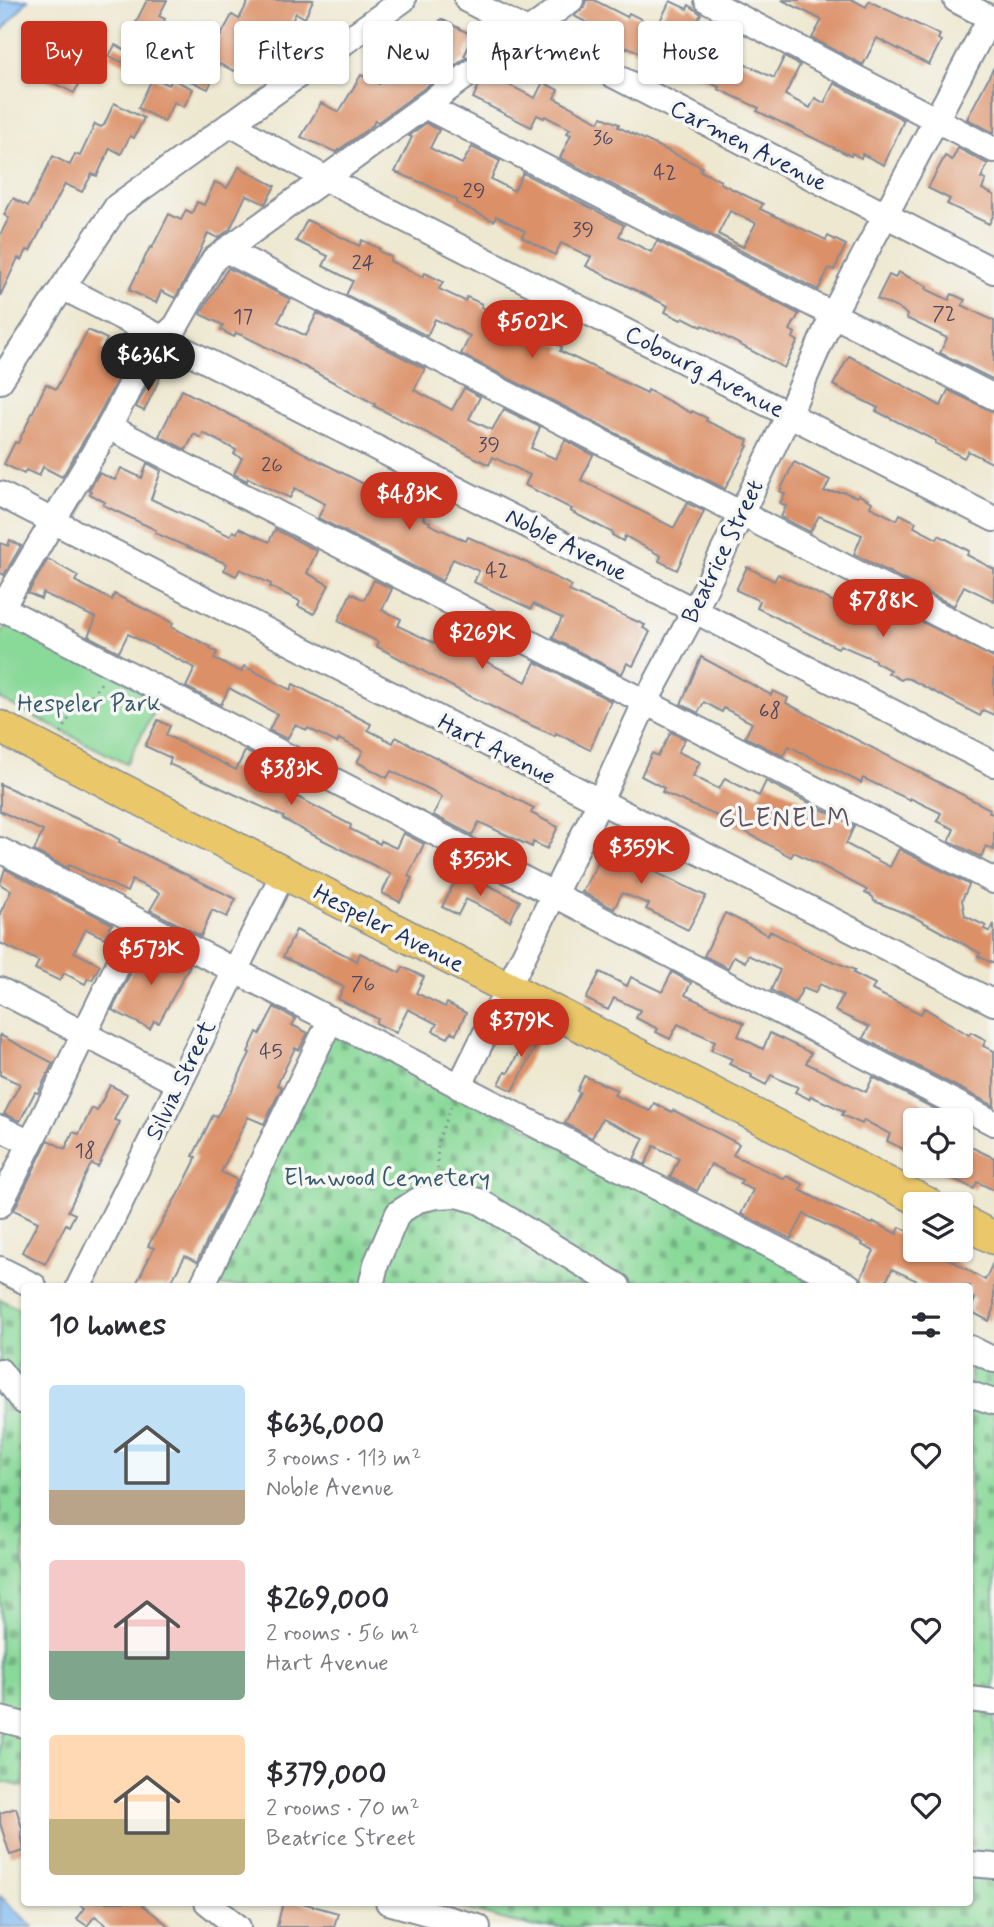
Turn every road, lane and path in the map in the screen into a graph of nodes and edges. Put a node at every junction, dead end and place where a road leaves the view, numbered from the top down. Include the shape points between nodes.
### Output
1 (403, 0) edge
2 (467, 0) edge
3 (571, 0) edge
4 (707, 0) edge
5 (956, 0) edge
6 (992, 19) edge
7 (508, 21) edge
8 (542, 21) edge
9 (467, 75) edge
10 (624, 81) edge
11 (425, 106) junction
12 (935, 120) junction
13 (231, 124) junction
14 (994, 150) edge
15 (324, 178) junction
16 (884, 215) junction
17 (226, 250) junction
18 (994, 271) edge
19 (64, 288) junction
20 (833, 314) junction
21 (163, 338) junction
22 (0, 381) edge
23 (994, 397) edge
24 (789, 414) junction
25 (109, 428) junction
26 (0, 494) edge
27 (740, 513) junction
28 (994, 519) edge
29 (54, 522) junction
30 (1, 610) edge
31 (695, 610) junction
32 (994, 643) edge
33 (112, 665) junction
34 (645, 703) junction
35 (0, 727) edge
36 (61, 733) dead end
37 (994, 764) edge
38 (600, 801) junction
39 (0, 850) edge
40 (283, 874) junction
41 (994, 881) edge
42 (554, 895) junction
43 (139, 922) junction
44 (234, 971) junction
45 (508, 988) junction
46 (0, 990) edge
47 (994, 1003) edge
48 (331, 1019) junction
49 (84, 1034) junction
50 (178, 1083) junction
51 (459, 1087) junction
52 (994, 1123) edge
53 (0, 1128) edge
54 (30, 1143) junction
55 (905, 1192) edge
56 (436, 1196) junction
57 (0, 1205) edge
58 (973, 1227) edge
59 (994, 1238) edge
60 (0, 1269) edge
61 (28, 1283) edge
62 (80, 1283) edge
63 (203, 1283) edge
64 (372, 1283) edge
65 (613, 1283) edge
66 (843, 1283) edge
67 (973, 1350) edge
68 (994, 1360) edge
69 (0, 1371) edge
70 (973, 1396) edge
71 (21, 1398) edge
72 (994, 1402) edge
73 (973, 1699) edge
74 (994, 1702) edge
75 (0, 1719) edge
76 (21, 1724) edge
77 (973, 1864) edge
78 (994, 1866) edge
79 (212, 1906) edge
80 (402, 1906) edge
81 (238, 1927) edge
82 (478, 1927) edge

1 - 13 street
2 - 7 street, Carmen Avenue
3 - 8 street
4 - 12 street
5 - 6 street
6 - 12 street, Beatrice Street
9 - 11 street
10 - 16 street, Carmen Avenue
11 - 15 street
11 - 20 street
12 - 14 street
12 - 16 street, Beatrice Street
13 - 15 street, Cobourg Avenue
13 - 19 street via 117,206
15 - 17 street
15 - 24 street, Cobourg Avenue
16 - 18 street, Carmen Avenue
16 - 20 street, Beatrice Street
17 - 21 street via 215,259 176,326
17 - 27 street
19 - 21 street, Noble Avenue
19 - 22 street
20 - 23 street
20 - 24 street, Beatrice Street
21 - 25 street via 149,350
21 - 31 street, Noble Avenue
24 - 27 street, Beatrice Street
24 - 28 street, Cobourg Avenue
25 - 29 street
25 - 34 street
26 - 29 street, Hart Avenue
27 - 31 street, Beatrice Street
27 - 32 street
29 - 30 street
29 - 38 street, Hart Avenue
30 - 33 street
31 - 34 street, Beatrice Street
31 - 37 street, Noble Avenue
33 - 36 path via 93,694 74,709
33 - 42 street
34 - 38 street, Beatrice Street
34 - 41 street
35 - 40 main road, Hespeler Avenue
38 - 42 street, Beatrice Street
38 - 47 street, Hart Avenue
39 - 43 street
40 - 44 street, Silvia Street
40 - 45 main road, Hespeler Avenue
42 - 45 street, Beatrice Street
42 - 52 street
43 - 44 street
43 - 49 street
44 - 48 street
44 - 50 street, Silvia Street
45 - 51 street, Beatrice Street
45 - 55 main road, Hespeler Avenue
46 - 49 street
48 - 51 street
48 - 63 street
49 - 50 street
49 - 54 street
50 - 62 street, Silvia Street
51 - 56 path via 438,1142
51 - 66 street
53 - 54 street
54 - 57 street
56 - 64 street via 418,1200 398,1213
56 - 65 street via 479,1201
58 - 59 main road
60 - 61 street
67 - 68 street
69 - 71 street
70 - 72 street
73 - 74 street
75 - 76 street
77 - 78 street
79 - 81 street
80 - 82 street

